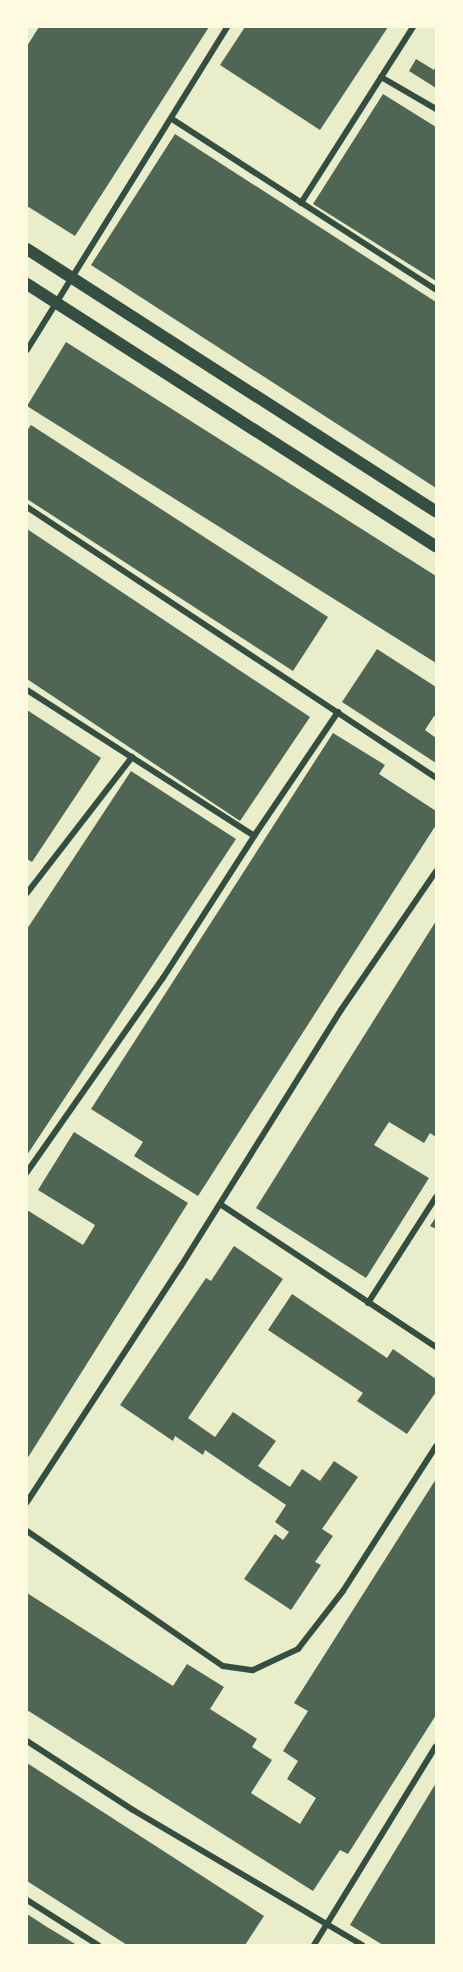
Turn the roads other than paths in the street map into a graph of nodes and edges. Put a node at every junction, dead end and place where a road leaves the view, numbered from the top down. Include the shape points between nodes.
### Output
1 (227, 27) edge
2 (413, 27) edge
3 (381, 77) junction
4 (436, 109) edge
5 (172, 119) junction
6 (301, 203) junction
7 (27, 249) edge
8 (72, 278) junction
9 (27, 284) edge
10 (436, 290) edge
11 (57, 303) junction
12 (27, 350) edge
13 (27, 507) edge
14 (436, 512) edge
15 (436, 547) edge
16 (27, 690) edge
17 (338, 712) junction
18 (132, 757) junction
19 (436, 778) edge
20 (254, 836) junction
21 (436, 871) edge
22 (27, 877) edge
23 (34, 882) junction
24 (27, 893) edge
25 (27, 1172) edge
26 (436, 1197) edge
27 (220, 1204) junction
28 (368, 1303) junction
29 (436, 1347) edge
30 (436, 1446) edge
31 (27, 1502) edge
32 (27, 1531) edge
33 (27, 1742) edge
34 (436, 1746) edge
35 (27, 1900) edge
36 (326, 1925) junction
37 (98, 1945) edge
38 (314, 1945) edge
39 (362, 1945) edge

1 - 5 street
2 - 3 street
3 - 4 street
3 - 6 street
5 - 6 street
5 - 8 street
6 - 10 street
7 - 8 main road
8 - 11 street
8 - 14 main road
9 - 11 main road
11 - 12 street
11 - 15 main road
13 - 17 street
16 - 18 street
17 - 19 street
17 - 20 street
18 - 20 street
18 - 23 street
20 - 25 street via 163,978
21 - 27 street via 341,1010
22 - 23 street
23 - 24 street
26 - 28 street
27 - 28 street
27 - 31 street
28 - 29 street
30 - 32 street via 343,1591 298,1649 253,1670 223,1666
33 - 36 street
34 - 36 street
35 - 37 street
36 - 38 street
36 - 39 street

